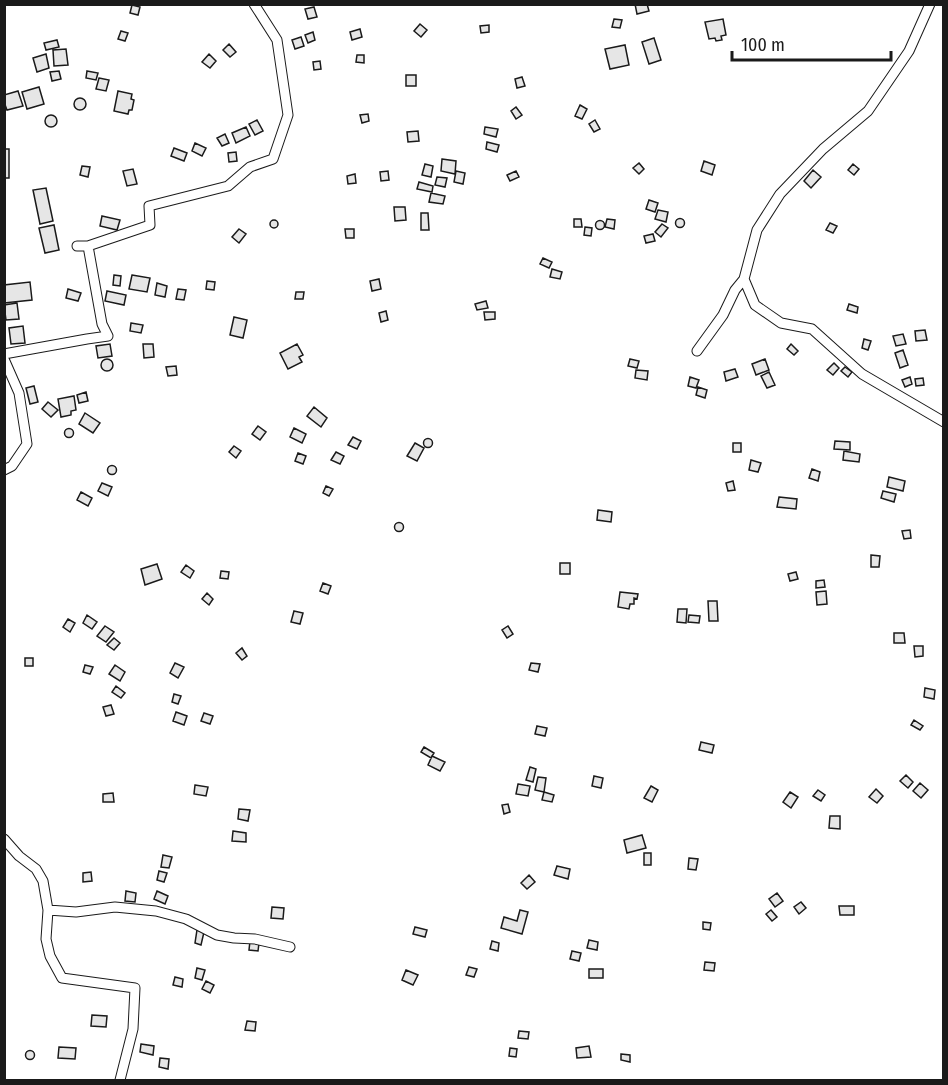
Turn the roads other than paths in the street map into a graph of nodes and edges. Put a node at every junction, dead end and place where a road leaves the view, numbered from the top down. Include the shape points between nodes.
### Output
1 (254, 4) edge
2 (930, 4) edge
3 (77, 246) dead end
4 (88, 246) junction
5 (744, 279) junction
6 (697, 351) dead end
7 (4, 354) edge
8 (4, 359) edge
9 (944, 422) edge
10 (4, 470) edge
11 (4, 839) edge
12 (48, 910) junction
13 (290, 946) dead end
14 (120, 1080) edge

1 - 4 street via 277,40 288,115 273,159 250,167 228,186 149,206 150,225
2 - 5 street via 909,51 868,111 823,149 780,194 757,230
3 - 4 street
4 - 7 street via 102,324 108,336
5 - 6 street
5 - 9 street via 755,305 781,323 812,329 862,374
8 - 10 street via 19,393 27,444 12,466
11 - 12 street via 44,881
12 - 13 street via 76,912 115,907 156,911 186,919 217,935
12 - 14 street via 46,939 62,978 135,988 133,1029

